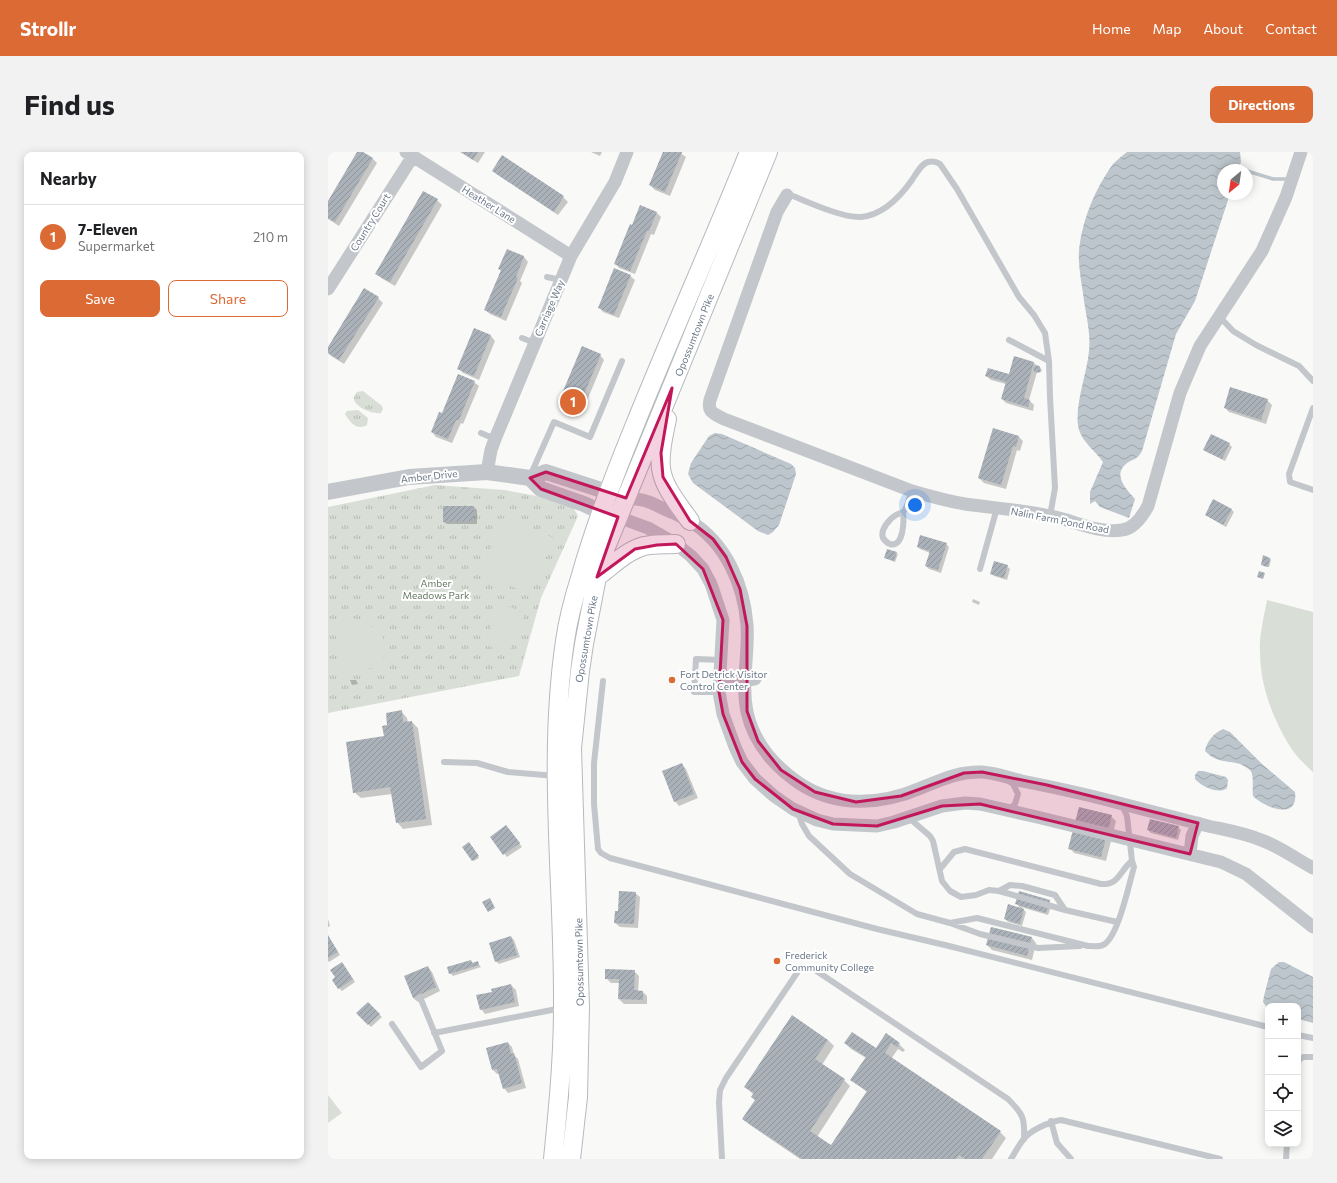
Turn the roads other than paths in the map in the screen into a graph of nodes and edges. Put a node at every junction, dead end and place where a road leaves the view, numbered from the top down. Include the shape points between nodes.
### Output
1 (627, 152) edge
2 (749, 152) edge
3 (768, 152) edge
4 (1300, 152) edge
5 (410, 154) edge
6 (787, 195) joint
7 (571, 256) junction
8 (547, 277) dead end
9 (561, 280) junction
10 (328, 289) edge
11 (1219, 316) junction
12 (522, 338) dead end
13 (1009, 340) dead end
14 (535, 343) junction
15 (1049, 360) junction
16 (622, 361) dead end
17 (1313, 381) edge
18 (672, 388) junction
19 (1313, 408) edge
20 (481, 433) dead end
21 (495, 439) junction
22 (487, 472) junction
23 (530, 478) junction
24 (1313, 490) edge
25 (607, 491) junction
26 (912, 491) junction
27 (328, 492) edge
28 (626, 498) junction
29 (996, 508) junction
30 (601, 512) junction
31 (903, 512) junction
32 (1050, 516) junction
33 (618, 517) junction
34 (690, 521) junction
35 (676, 544) junction
36 (980, 569) dead end
37 (597, 577) junction
38 (721, 660) junction
39 (720, 678) junction
40 (750, 680) junction
41 (604, 681) dead end
42 (719, 692) junction
43 (444, 762) dead end
44 (1000, 775) junction
45 (557, 776) junction
46 (1121, 804) junction
47 (1007, 810) junction
48 (798, 811) junction
49 (908, 818) junction
50 (1198, 823) junction
51 (1130, 840) junction
52 (1190, 854) junction
53 (1132, 861) junction
54 (1313, 868) edge
55 (940, 869) junction
56 (999, 891) junction
57 (1065, 910) junction
58 (1118, 922) junction
59 (950, 924) junction
60 (1313, 928) edge
61 (1088, 946) junction
62 (420, 997) dead end
63 (563, 1008) junction
64 (392, 1024) dead end
65 (1265, 1026) edge
66 (434, 1033) junction
67 (1301, 1036) edge
68 (1313, 1038) edge
69 (1313, 1057) edge
70 (1301, 1058) edge
71 (1051, 1121) junction
72 (1024, 1139) junction
73 (1287, 1147) edge
74 (553, 1159) edge
75 (572, 1159) edge
76 (722, 1159) edge
77 (1011, 1159) edge
78 (1071, 1159) edge
79 (1220, 1159) edge
80 (1286, 1159) edge

1 - 7 street, Carriage Way via 615,182
2 - 25 main road, Opossumtown Pike
3 - 18 main road, Opossumtown Pike
4 - 11 street, Nalin Farm Pond Road via 1286,197 1262,251
5 - 7 street, Heather Lane
5 - 10 street, Country Court
6 - 15 lane via 842,214 859,217 874,214 900,194 928,162 940,164 1019,297 1045,333
6 - 26 street, Nalin Farm Pond Road via 777,212 712,393 709,406 711,412
7 - 9 street, Carriage Way
8 - 9 lane
9 - 14 street, Carriage Way
11 - 17 lane via 1233,331 1299,366
11 - 32 street, Nalin Farm Pond Road via 1200,346 1180,393 1148,506 1143,515 1123,530 1102,530
12 - 14 lane
13 - 15 lane
14 - 21 street, Carriage Way
15 - 32 lane via 1055,488
16 - 23 lane via 590,437 554,422
18 - 28 main road, Opossumtown Pike
18 - 34 main road via 660,467 669,490
19 - 24 lane via 1289,474 1290,482
20 - 21 lane
21 - 22 street, Carriage Way
22 - 23 street, Amber Drive
22 - 27 street, Amber Drive via 409,477
23 - 25 street, Amber Drive via 546,472
23 - 30 street via 541,489
25 - 28 street, Amber Drive
25 - 30 main road, Opossumtown Pike
26 - 29 street, Nalin Farm Pond Road via 964,504
26 - 31 lane
28 - 33 main road, Opossumtown Pike
28 - 34 street via 648,501
29 - 32 street, Nalin Farm Pond Road
29 - 36 lane
30 - 33 street
30 - 45 main road, Opossumtown Pike via 571,607 565,639 558,692
31 - 31 lane via 890,520 883,530 882,536 887,543 892,545 900,540
33 - 35 street via 648,528
33 - 37 main road, Opossumtown Pike
34 - 40 street via 713,539 726,557 740,589 747,626
35 - 37 main road via 635,549
35 - 38 street via 704,569 711,584 723,620
37 - 75 main road, Opossumtown Pike via 580,671 572,748 580,1008 578,1097
38 - 39 street
38 - 42 lane via 696,659 694,692
39 - 40 street
39 - 42 street
40 - 44 street via 747,711 758,741 780,770 815,792 838,800 878,801 901,796 943,778 964,773
41 - 65 lane via 594,763 594,804 598,849 610,858 877,929
42 - 48 street via 723,714 742,762 755,779 774,796
43 - 45 lane via 477,763 508,772
44 - 46 street
44 - 47 lane via 1013,784 1018,794 1015,804
45 - 63 main road, Opossumtown Pike
46 - 50 street
46 - 51 lane via 1127,816
47 - 49 street via 965,803 942,806
47 - 51 street
48 - 49 street via 833,824 877,826
48 - 59 lane via 809,836 850,874 917,914
49 - 55 lane via 930,836
50 - 52 street via 1192,836
50 - 54 street via 1262,840
51 - 52 street
51 - 53 lane
52 - 60 street via 1221,862 1246,874
53 - 55 lane via 1116,880 1107,884 965,850 954,852
53 - 58 lane via 1134,867
55 - 56 lane via 942,881 950,891 961,897 976,896 989,890
56 - 57 lane
56 - 57 lane via 1010,885 1049,893 1055,895
57 - 58 lane
58 - 61 lane via 1115,931 1102,946
59 - 61 lane via 1038,948
59 - 61 lane via 977,918
62 - 66 lane
63 - 66 lane
63 - 74 main road, Opossumtown Pike
64 - 66 lane via 421,1067 442,1051
67 - 68 lane
69 - 70 lane
71 - 72 lane
71 - 78 lane via 1057,1143
71 - 79 lane via 1061,1120
72 - 76 lane via 1020,1111 1008,1099 812,968 801,968 720,1090 718,1102
72 - 77 lane
73 - 80 lane

